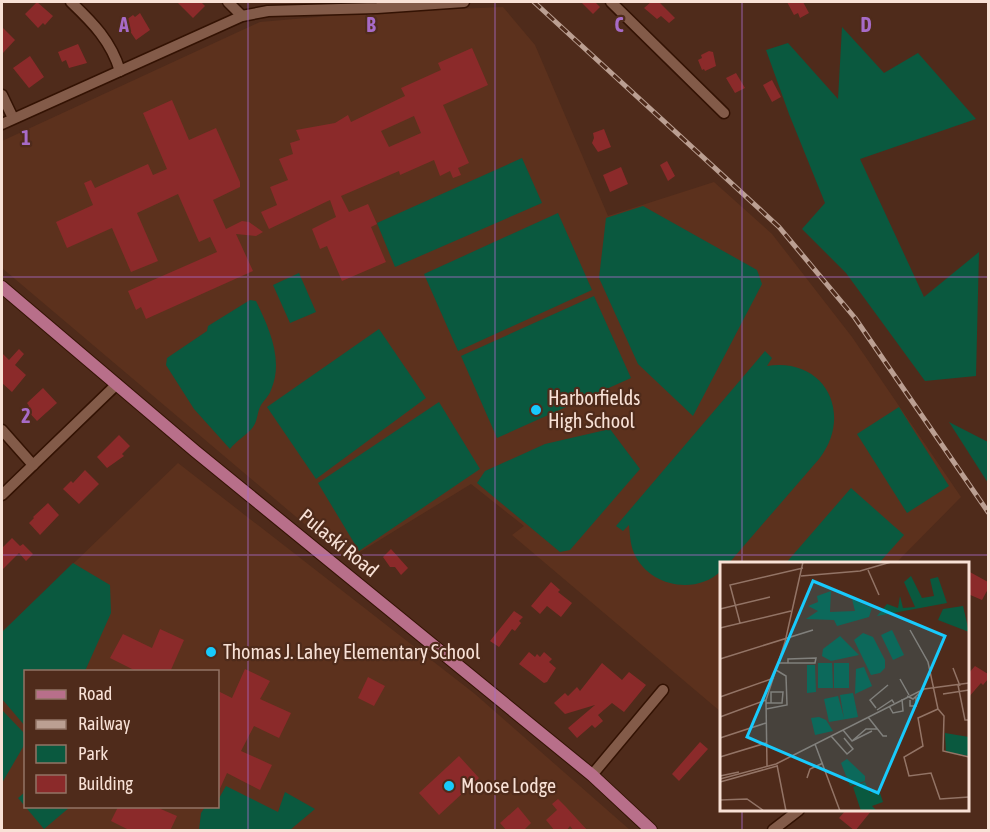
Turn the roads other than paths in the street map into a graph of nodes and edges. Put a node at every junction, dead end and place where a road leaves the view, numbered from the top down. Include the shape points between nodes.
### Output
1 (71, 2) edge
2 (228, 2) edge
3 (464, 2) edge
4 (611, 2) edge
5 (376, 5) edge
6 (242, 16) junction
7 (120, 71) junction
8 (2, 95) edge
9 (724, 113) dead end
10 (13, 118) junction
11 (2, 124) edge
12 (2, 287) edge
13 (117, 384) junction
14 (2, 430) edge
15 (33, 465) junction
16 (2, 495) edge
17 (663, 690) dead end
18 (592, 775) junction
19 (798, 811) edge
20 (651, 831) edge
21 (772, 831) edge

1 - 7 street via 105,39
2 - 6 street
3 - 5 street
4 - 9 street
5 - 6 street
6 - 7 street
7 - 10 street
8 - 10 street
10 - 11 street
12 - 13 main road, Pulaski Road
13 - 15 street
13 - 18 main road, Pulaski Road
14 - 15 street
15 - 16 street
17 - 18 street
18 - 20 main road, Pulaski Road
19 - 21 street

